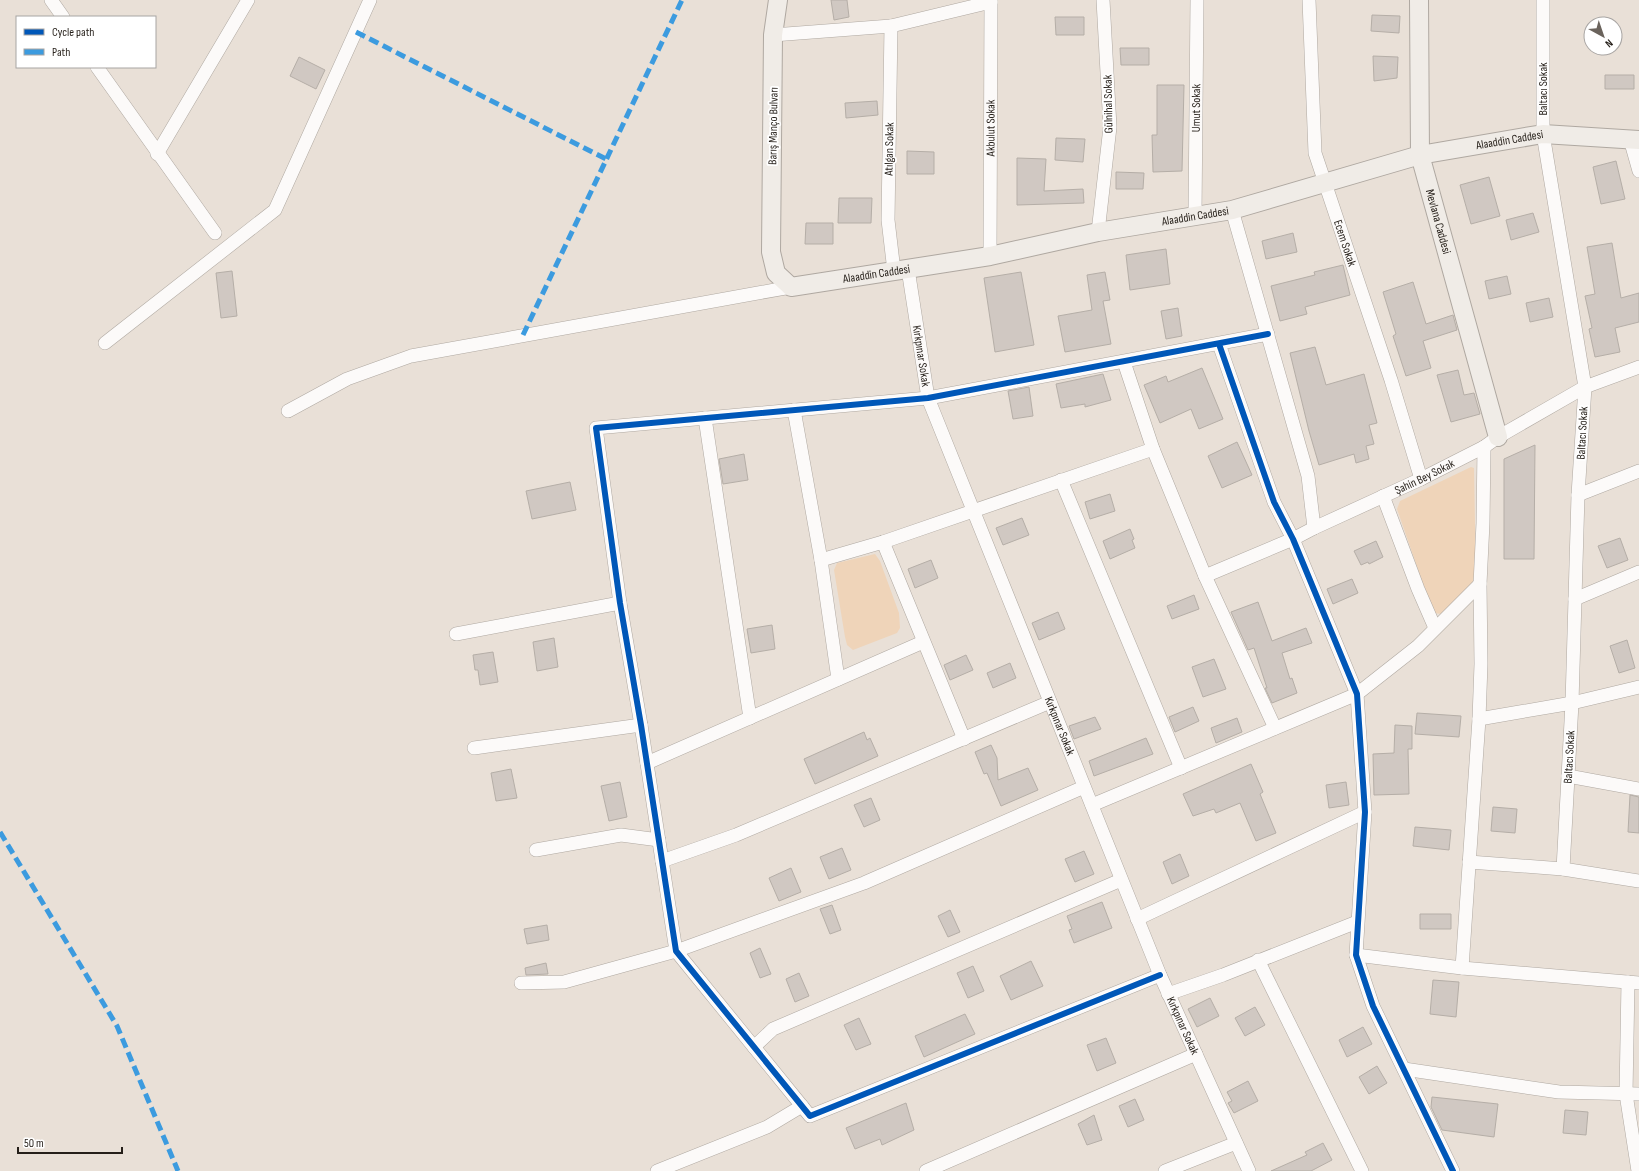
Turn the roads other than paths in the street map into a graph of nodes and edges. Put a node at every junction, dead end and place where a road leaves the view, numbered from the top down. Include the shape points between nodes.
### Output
1 (51, 0) edge
2 (248, 0) edge
3 (370, 0) edge
4 (778, 0) edge
5 (1103, 0) edge
6 (1197, 0) edge
7 (1309, 0) edge
8 (1419, 0) edge
9 (1543, 0) edge
10 (991, 1) edge
11 (62, 16) edge
12 (890, 26) junction
13 (774, 36) junction
14 (98, 68) edge
15 (1543, 134) junction
16 (1634, 140) edge
17 (157, 154) junction
18 (1420, 155) junction
19 (1639, 171) edge
20 (1326, 183) junction
21 (1232, 210) junction
22 (1196, 215) junction
23 (1098, 232) junction
24 (215, 233) dead end
25 (990, 256) junction
26 (901, 270) junction
27 (791, 287) junction
28 (1268, 334) junction
29 (105, 343) dead end
30 (1219, 344) junction
31 (1124, 362) junction
32 (1639, 367) edge
33 (1585, 387) junction
34 (928, 398) junction
35 (794, 410) junction
36 (288, 411) dead end
37 (705, 418) junction
38 (1491, 442) junction
39 (1153, 449) junction
40 (1639, 470) edge
41 (1421, 479) junction
42 (1061, 480) junction
43 (1578, 495) junction
44 (1383, 496) junction
45 (973, 510) junction
46 (1314, 528) junction
47 (1293, 539) junction
48 (883, 542) junction
49 (821, 560) junction
50 (1639, 572) edge
51 (1205, 576) junction
52 (1480, 584) junction
53 (1575, 599) junction
54 (620, 603) junction
55 (1435, 628) junction
56 (456, 634) dead end
57 (923, 642) junction
58 (838, 679) junction
59 (1639, 687) edge
60 (1357, 694) junction
61 (1050, 702) junction
62 (1572, 703) junction
63 (750, 718) junction
64 (1479, 719) junction
65 (641, 725) junction
66 (1274, 728) junction
67 (964, 739) junction
68 (474, 748) dead end
69 (647, 763) junction
70 (1181, 768) junction
71 (1568, 776) junction
72 (1084, 787) junction
73 (1639, 789) edge
74 (1092, 805) junction
75 (1365, 812) junction
76 (659, 840) junction
77 (536, 850) dead end
78 (662, 861) junction
79 (1469, 862) junction
80 (1563, 869) junction
81 (1121, 880) junction
82 (1639, 881) edge
83 (1137, 919) junction
84 (1357, 922) junction
85 (676, 950) junction
86 (1356, 955) junction
87 (1258, 960) junction
88 (1462, 968) junction
89 (1160, 975) junction
90 (521, 983) dead end
91 (1633, 983) edge
92 (1168, 994) junction
93 (754, 1047) junction
94 (1196, 1054) junction
95 (1404, 1069) junction
96 (1632, 1094) edge
97 (802, 1106) junction
98 (1236, 1143) junction
99 (657, 1171) edge
100 (926, 1171) edge
101 (1165, 1171) edge
102 (1249, 1171) edge
103 (1362, 1171) edge
104 (1453, 1171) edge
105 (1638, 1171) edge

1 - 11 street
2 - 17 street
3 - 29 street via 275,210
4 - 13 street, Barış Manço Bulvarı
5 - 23 street, Gülnihal Sokak via 1110,126
6 - 22 street, Umut Sokak
7 - 20 street, Ecem Sokak via 1315,153
8 - 18 street, Mevlana Caddesi
9 - 15 street, Baltacı Sokak
10 - 12 street
10 - 25 street, Akbulut Sokak
12 - 13 street
12 - 26 street, Atılgan Sokak via 888,220
13 - 27 street, Barış Manço Bulvarı via 771,252 776,273
14 - 17 street
15 - 16 street, Alaaddin Caddesi
15 - 18 street, Alaaddin Caddesi
15 - 33 street, Baltacı Sokak
16 - 19 street
17 - 24 street
18 - 20 street, Alaaddin Caddesi
18 - 38 street, Mevlana Caddesi
20 - 21 street, Alaaddin Caddesi
20 - 41 street, Ecem Sokak
21 - 22 street, Alaaddin Caddesi
21 - 28 street
22 - 23 street, Alaaddin Caddesi
23 - 25 street, Alaaddin Caddesi
25 - 26 street, Alaaddin Caddesi
26 - 27 street, Alaaddin Caddesi
26 - 34 street, Kırkpınar Sokak
27 - 36 street via 411,356 347,379
28 - 30 street
28 - 46 street via 1308,476
30 - 31 street
30 - 47 street via 1274,502
31 - 34 street
31 - 39 street
32 - 33 street, Şahin Bey Sokak
33 - 38 street, Şahin Bey Sokak
33 - 43 street, Baltacı Sokak
34 - 35 street
34 - 45 street, Kırkpınar Sokak
35 - 37 street
35 - 49 street
37 - 54 street via 596,428
37 - 63 street
38 - 41 street, Şahin Bey Sokak
38 - 52 street
39 - 42 street
39 - 51 street
40 - 43 street
41 - 44 street, Şahin Bey Sokak
42 - 45 street
42 - 70 street
43 - 53 street, Baltacı Sokak
44 - 46 street, Şahin Bey Sokak
44 - 55 street
45 - 48 street
45 - 61 street, Kırkpınar Sokak
46 - 47 street, Şahin Bey Sokak
47 - 51 street, Şahin Bey Sokak
47 - 60 street
48 - 49 street
48 - 57 street
49 - 58 street
50 - 53 street
51 - 66 street
52 - 55 street
52 - 64 street
53 - 62 street, Baltacı Sokak
54 - 56 street
54 - 65 street
55 - 60 street via 1418,646
57 - 58 street
57 - 67 street
58 - 63 street
59 - 62 street
60 - 66 street
60 - 75 street
61 - 67 street
61 - 72 street, Kırkpınar Sokak
62 - 64 street
62 - 71 street, Baltacı Sokak
63 - 69 street
64 - 79 street
65 - 68 street
65 - 69 street
66 - 70 street
67 - 78 street via 736,835
69 - 76 street
70 - 74 street
71 - 73 street
71 - 80 street, Baltacı Sokak
72 - 74 street, Kırkpınar Sokak
72 - 85 street via 864,882
74 - 81 street, Kırkpınar Sokak
75 - 83 street
75 - 84 street
76 - 77 street via 621,835
76 - 78 street
78 - 85 street
79 - 80 street
79 - 88 street
80 - 82 street
81 - 83 street, Kırkpınar Sokak
81 - 93 street via 773,1029
83 - 89 street, Kırkpınar Sokak
84 - 86 street
84 - 87 street
85 - 90 street via 564,982
85 - 93 street
86 - 88 street
86 - 95 street via 1373,1006
87 - 92 street
87 - 103 street
88 - 91 street
89 - 92 street, Kırkpınar Sokak
89 - 97 street via 810,1116
91 - 96 street
92 - 94 street, Kırkpınar Sokak
93 - 97 street
94 - 98 street, Kırkpınar Sokak
94 - 100 street
95 - 96 street via 1559,1092
95 - 104 street
96 - 105 street
97 - 99 street via 767,1127
98 - 101 street
98 - 102 street, Kırkpınar Sokak

